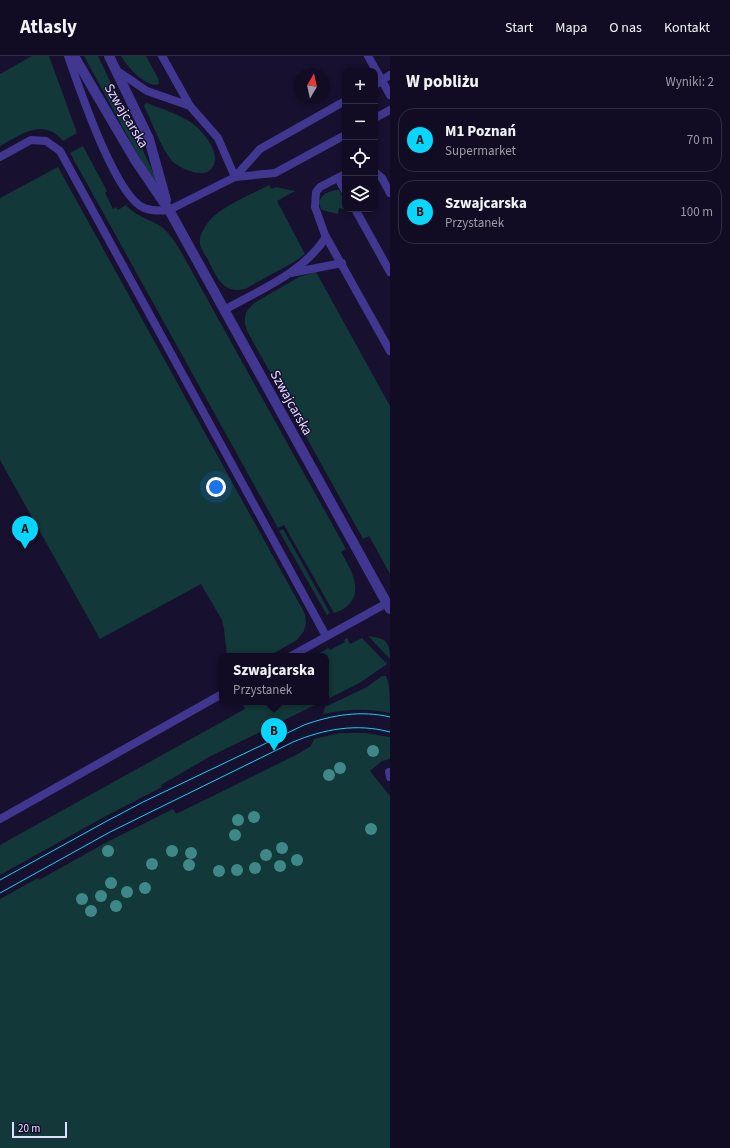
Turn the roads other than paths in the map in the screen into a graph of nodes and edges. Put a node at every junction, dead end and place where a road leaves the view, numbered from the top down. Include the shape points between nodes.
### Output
1 (68, 56) edge
2 (74, 56) edge
3 (109, 56) edge
4 (162, 56) edge
5 (369, 56) edge
6 (116, 70) junction
7 (390, 75) edge
8 (379, 83) edge
9 (390, 95) edge
10 (342, 103) edge
11 (190, 106) junction
12 (390, 110) edge
13 (378, 116) edge
14 (342, 137) edge
15 (0, 157) edge
16 (378, 175) edge
17 (341, 176) edge
18 (235, 177) junction
19 (390, 193) edge
20 (169, 210) junction
21 (357, 212) edge
22 (326, 237) junction
23 (342, 263) junction
24 (390, 272) edge
25 (290, 273) junction
26 (224, 310) junction
27 (390, 351) edge
28 (388, 606) edge
29 (326, 636) junction
30 (296, 653) edge
31 (219, 696) edge
32 (0, 819) edge

1 - 20 lane via 94,130 123,185 134,201 144,208
2 - 20 street, Szwajcarska
3 - 6 street, Szwajcarska
4 - 11 lane
5 - 8 lane
6 - 11 lane via 148,91
6 - 20 street, Szwajcarska via 149,139
7 - 8 lane
8 - 9 lane
10 - 18 lane via 260,149
11 - 18 lane via 218,138
12 - 13 lane
14 - 18 lane via 275,173
15 - 29 lane via 31,140 46,141 60,151
16 - 19 lane
17 - 22 lane via 320,187 316,192 315,206
18 - 20 lane
20 - 26 street, Szwajcarska
21 - 24 lane
22 - 23 lane
22 - 25 lane via 320,246
23 - 25 lane
23 - 27 lane
25 - 26 lane
26 - 28 street, Szwajcarska
28 - 29 lane
29 - 30 lane
31 - 32 lane

